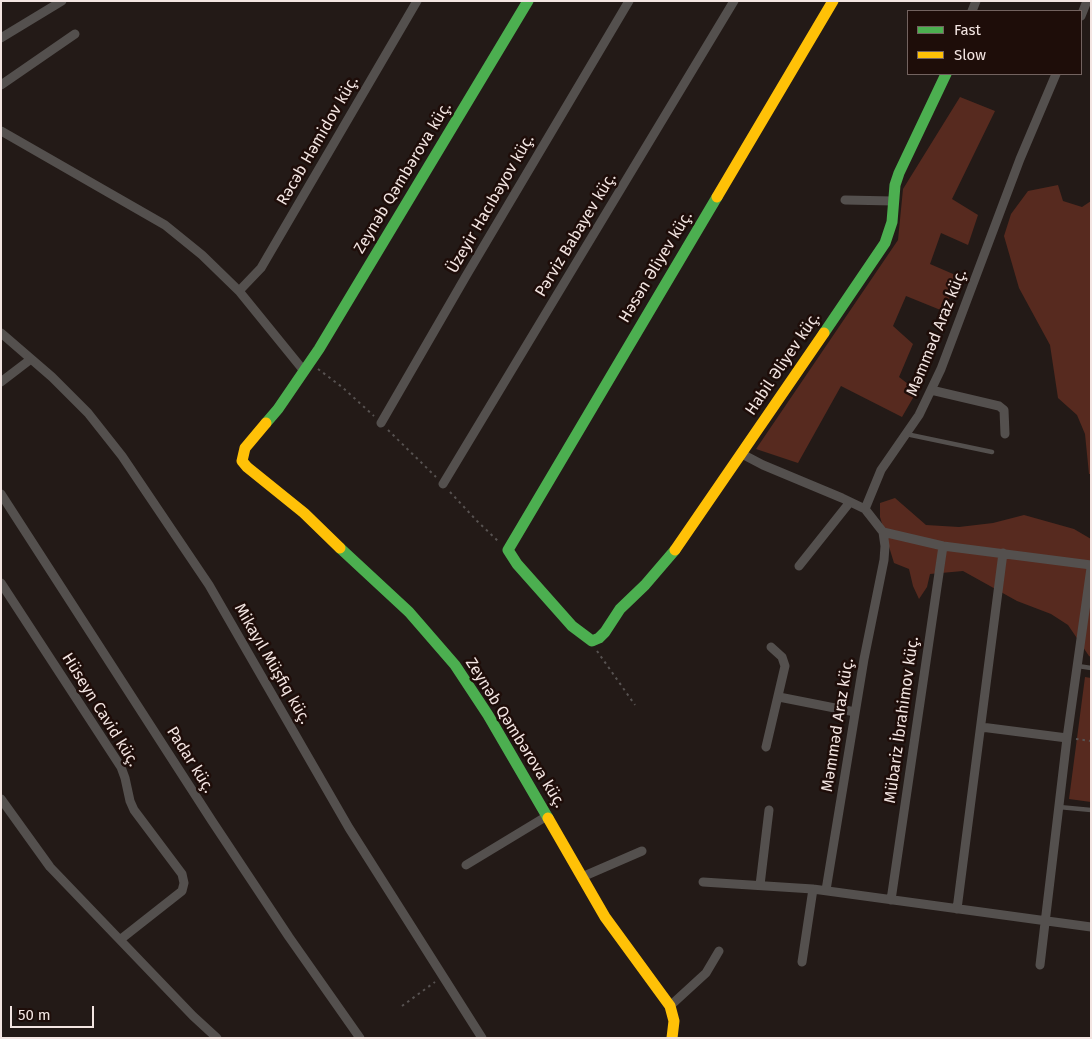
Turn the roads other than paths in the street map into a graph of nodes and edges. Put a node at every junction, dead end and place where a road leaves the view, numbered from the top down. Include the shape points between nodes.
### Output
1 (62, 1) edge
2 (417, 1) edge
3 (528, 1) edge
4 (629, 1) edge
5 (734, 1) edge
6 (833, 1) edge
7 (1087, 1) edge
8 (1082, 14) edge
9 (75, 34) dead end
10 (1, 38) edge
11 (946, 75) edge
12 (1056, 75) edge
13 (1, 85) edge
14 (1, 131) edge
15 (845, 200) dead end
16 (893, 201) junction
17 (239, 291) junction
18 (1, 333) edge
19 (31, 359) junction
20 (307, 367) junction
21 (1, 382) edge
22 (931, 390) junction
23 (381, 423) road end
24 (906, 434) junction
25 (1005, 434) dead end
26 (992, 452) dead end
27 (742, 454) junction
28 (443, 484) road end
29 (1, 494) edge
30 (850, 502) junction
31 (865, 510) junction
32 (883, 532) junction
33 (943, 546) junction
34 (1003, 554) junction
35 (798, 566) dead end
36 (1091, 566) edge
37 (1, 583) edge
38 (592, 641) joint
39 (771, 648) dead end
40 (1076, 666) junction
41 (1091, 668) edge
42 (779, 697) junction
43 (855, 712) junction
44 (981, 728) junction
45 (1067, 738) junction
46 (766, 747) dead end
47 (1, 799) edge
48 (1059, 807) junction
49 (769, 810) dead end
50 (1091, 810) edge
51 (547, 816) junction
52 (642, 851) dead end
53 (466, 865) dead end
54 (582, 877) junction
55 (702, 882) dead end
56 (760, 885) junction
57 (813, 888) junction
58 (826, 890) junction
59 (891, 900) junction
60 (957, 909) junction
61 (1046, 921) junction
62 (1091, 927) edge
63 (121, 940) junction
64 (719, 951) dead end
65 (802, 962) dead end
66 (1040, 965) dead end
67 (670, 1006) junction
68 (217, 1038) edge
69 (360, 1038) edge
70 (482, 1038) edge
71 (672, 1038) edge

1 - 10 street
2 - 17 street, Rəcəb Həmidov küç. via 261,268
3 - 20 street, Zeynəb Qəmbərova küç.
4 - 23 street, Üzeyir Hacıbəyov küç.
5 - 28 street, Pərviz Babayev küç.
6 - 38 street, Həsən Əliyev küç. via 508,550 572,626
7 - 8 street
9 - 13 street
11 - 16 street, Habil Əliyev küç. via 899,173
12 - 22 street, Məmməd Araz küç.
14 - 17 street via 165,225 202,254
15 - 16 street
16 - 27 street, Habil Əliyev küç. via 892,222 885,242
17 - 20 street
18 - 19 street, Mikayıl Müşfiq küç.
19 - 21 street
19 - 70 street, Mikayıl Müşfiq küç. via 88,413 122,456 209,585 349,828
20 - 51 street, Zeynəb Qəmbərova küç. via 245,448 242,461 304,513 423,626 455,665 488,714
22 - 24 street, Məmməd Araz küç.
22 - 25 street via 999,406 1004,410
24 - 26 lane
24 - 31 street, Məmməd Araz küç. via 881,470
27 - 30 street
27 - 38 street, Habil Əliyev küç. via 679,546 620,609 604,632
29 - 69 street, Padar küç. via 212,821
30 - 31 street
30 - 35 street
31 - 32 street
32 - 33 street
32 - 43 street, Məmməd Araz küç. via 884,560
33 - 34 street
33 - 59 street, Mübariz İbrahimov küç.
34 - 36 street
34 - 44 street
36 - 40 street
37 - 63 street, Hüseyn Cavid küç. via 121,767 134,810 182,874 182,891
39 - 42 street via 782,657 785,666
40 - 41 lane
40 - 45 street
42 - 43 street
42 - 46 street
43 - 58 street, Məmməd Araz küç.
44 - 45 street
44 - 60 street
45 - 48 street
47 - 63 street via 50,867
48 - 50 lane
48 - 61 street
49 - 56 street
51 - 53 street
51 - 54 street, Zeynəb Qəmbərova küç.
52 - 54 street
54 - 67 street, Zeynəb Qəmbərova küç. via 605,917
55 - 56 street
56 - 57 street
57 - 58 street
57 - 65 street
58 - 59 street
59 - 60 street
60 - 61 street
61 - 62 street
61 - 66 street
63 - 68 street
64 - 67 street via 706,973
67 - 71 street, Zeynəb Qəmbərova küç. via 674,1021

